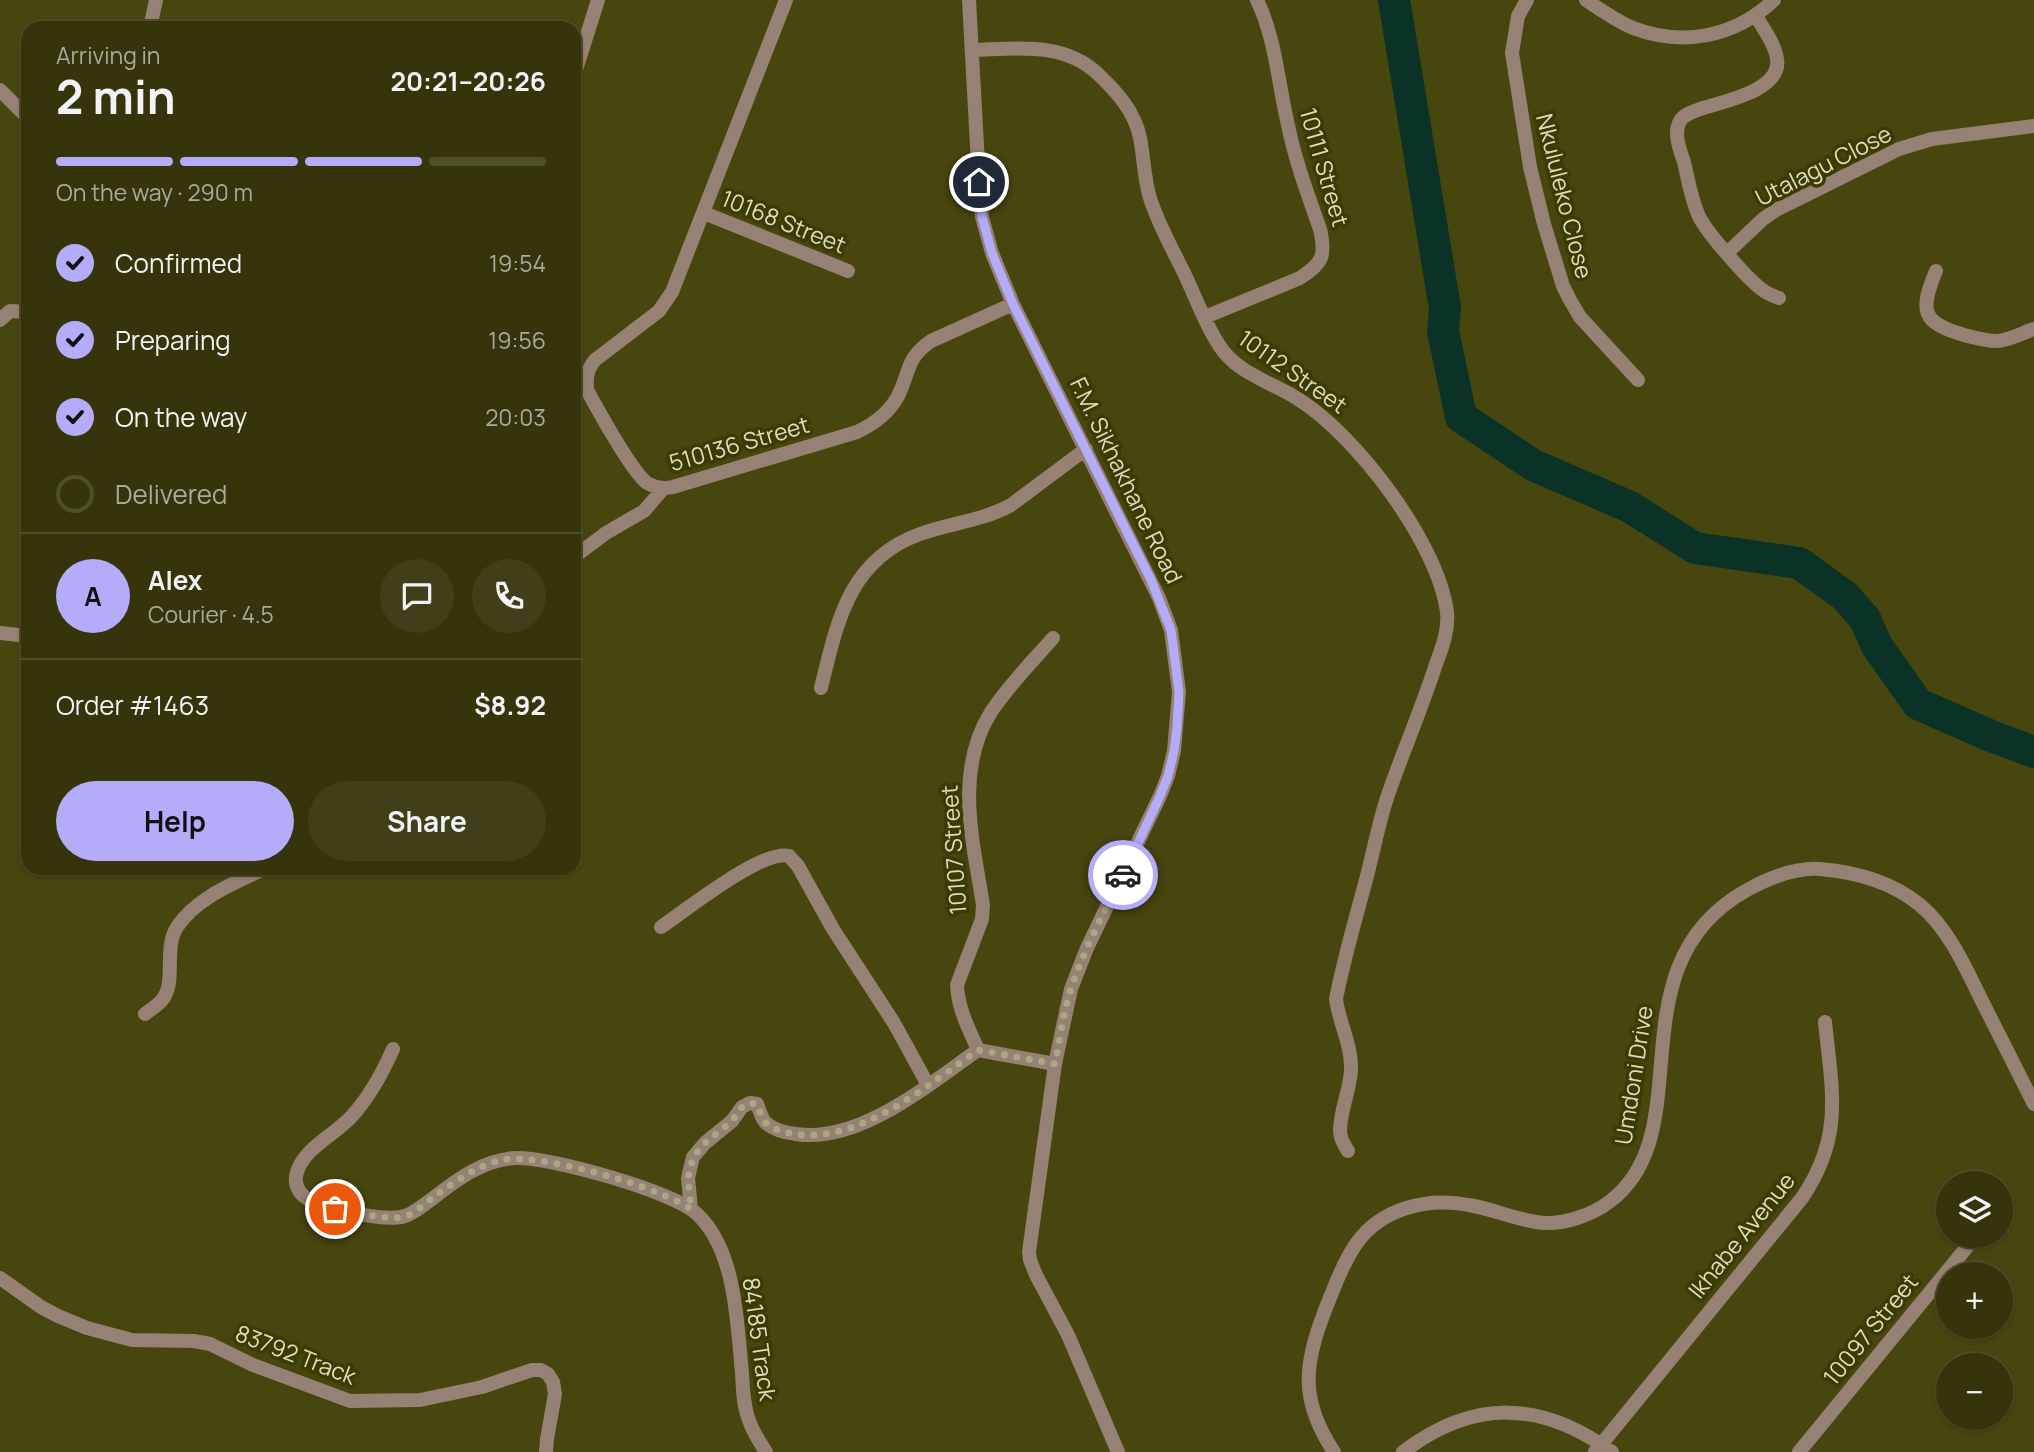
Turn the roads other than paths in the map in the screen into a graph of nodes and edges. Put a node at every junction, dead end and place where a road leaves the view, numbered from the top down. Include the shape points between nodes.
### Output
1 (156, 0) edge
2 (598, 0) edge
3 (786, 0) edge
4 (969, 0) edge
5 (1257, 0) edge
6 (1527, 0) edge
7 (1586, 0) edge
8 (1774, 0) edge
9 (1756, 16) junction
10 (152, 21) edge
11 (972, 50) junction
12 (581, 54) edge
13 (0, 90) edge
14 (21, 111) edge
15 (2034, 126) edge
16 (704, 213) junction
17 (1727, 253) junction
18 (848, 271) dead end
19 (1936, 271) dead end
20 (1779, 298) dead end
21 (1013, 304) junction
22 (21, 312) edge
23 (1205, 317) junction
24 (0, 320) edge
25 (2034, 329) edge
26 (1638, 380) dead end
27 (1086, 449) junction
28 (663, 489) junction
29 (581, 552) edge
30 (0, 634) edge
31 (21, 636) edge
32 (1053, 638) dead end
33 (821, 688) dead end
34 (251, 875) edge
35 (661, 927) dead end
36 (145, 1014) dead end
37 (1825, 1022) dead end
38 (393, 1049) dead end
39 (978, 1050) junction
40 (1055, 1064) junction
41 (928, 1085) junction
42 (2034, 1104) edge
43 (1348, 1151) dead end
44 (691, 1209) junction
45 (1966, 1248) edge
46 (0, 1278) edge
47 (1603, 1449) edge
48 (547, 1452) edge
49 (766, 1452) edge
50 (1118, 1452) edge
51 (1334, 1452) edge
52 (1403, 1452) edge
53 (1799, 1452) edge

1 - 10 street
2 - 12 street
3 - 16 street, 510136 Street
4 - 11 street, F.M. Sikhakhane Road
5 - 23 street, 10111 Street via 1273,46 1288,126 1320,229 1323,254 1300,278
6 - 26 street, Nkululeko Close via 1518,16 1512,53 1525,146 1544,224 1563,286 1580,317
7 - 9 street via 1631,27 1676,38 1721,32
8 - 9 street
9 - 17 street via 1774,47 1778,68 1774,76 1742,96 1688,113 1678,129 1698,216
11 - 21 street, F.M. Sikhakhane Road via 982,217
11 - 23 street, 10112 Street via 1059,52 1096,71 1121,97 1140,135 1152,204
13 - 14 street
15 - 17 street, Utalagu Close via 1933,139 1899,149 1776,210
16 - 18 street, 10168 Street
16 - 28 street, 510136 Street via 665,304 595,360 586,379 587,390 638,474
17 - 20 street via 1764,291
19 - 25 street via 1928,290 1927,311 1937,326 1986,341
21 - 27 street, F.M. Sikhakhane Road
21 - 28 street, 510136 Street via 923,346 911,362 897,398 871,425
22 - 24 street via 10,311
23 - 43 street, 10112 Street via 1218,345 1233,361 1316,412 1358,452 1412,524 1445,601 1443,646 1379,824 1336,999 1351,1056 1340,1130
27 - 33 street via 1001,511 922,533 878,559 855,585 840,614
27 - 40 street, F.M. Sikhakhane Road via 1159,597 1171,630 1179,692 1168,776 1087,947 1065,1008
28 - 29 street via 644,511
30 - 31 street
32 - 39 street, 10107 Street via 1002,698 981,732 971,764 969,800 983,905 957,985
34 - 36 street via 220,890 177,928 170,945 167,990 161,1002
35 - 41 street via 749,868 778,855 789,856
37 - 47 street, Ikhabe Avenue via 1833,1114 1828,1147 1813,1182
38 - 44 street, 84185 Track via 370,1094 301,1162 296,1185 306,1198 349,1212 403,1217 469,1173 517,1158 562,1164 667,1196
39 - 40 street
39 - 41 street
40 - 50 street, F.M. Sikhakhane Road via 1030,1260
41 - 44 street via 875,1118 818,1136 778,1130 766,1123 757,1104 742,1107 693,1157 688,1178
42 - 51 street, Umdoni Drive via 1959,957 1920,905 1884,883 1834,870 1812,869 1763,882 1718,909 1682,956 1666,1010 1651,1136 1643,1159 1621,1192 1608,1203 1564,1222 1525,1220 1447,1202 1402,1208 1387,1214 1356,1243 1309,1357 1311,1400
44 - 49 street, 84185 Track via 708,1226 725,1262 737,1320 745,1403
45 - 53 street, 10097 Street
46 - 48 street, 83792 Track via 41,1307 87,1328 132,1340 211,1344 350,1401 420,1400 541,1370 553,1382 555,1394
47 - 52 street via 1559,1421 1506,1412 1457,1421

